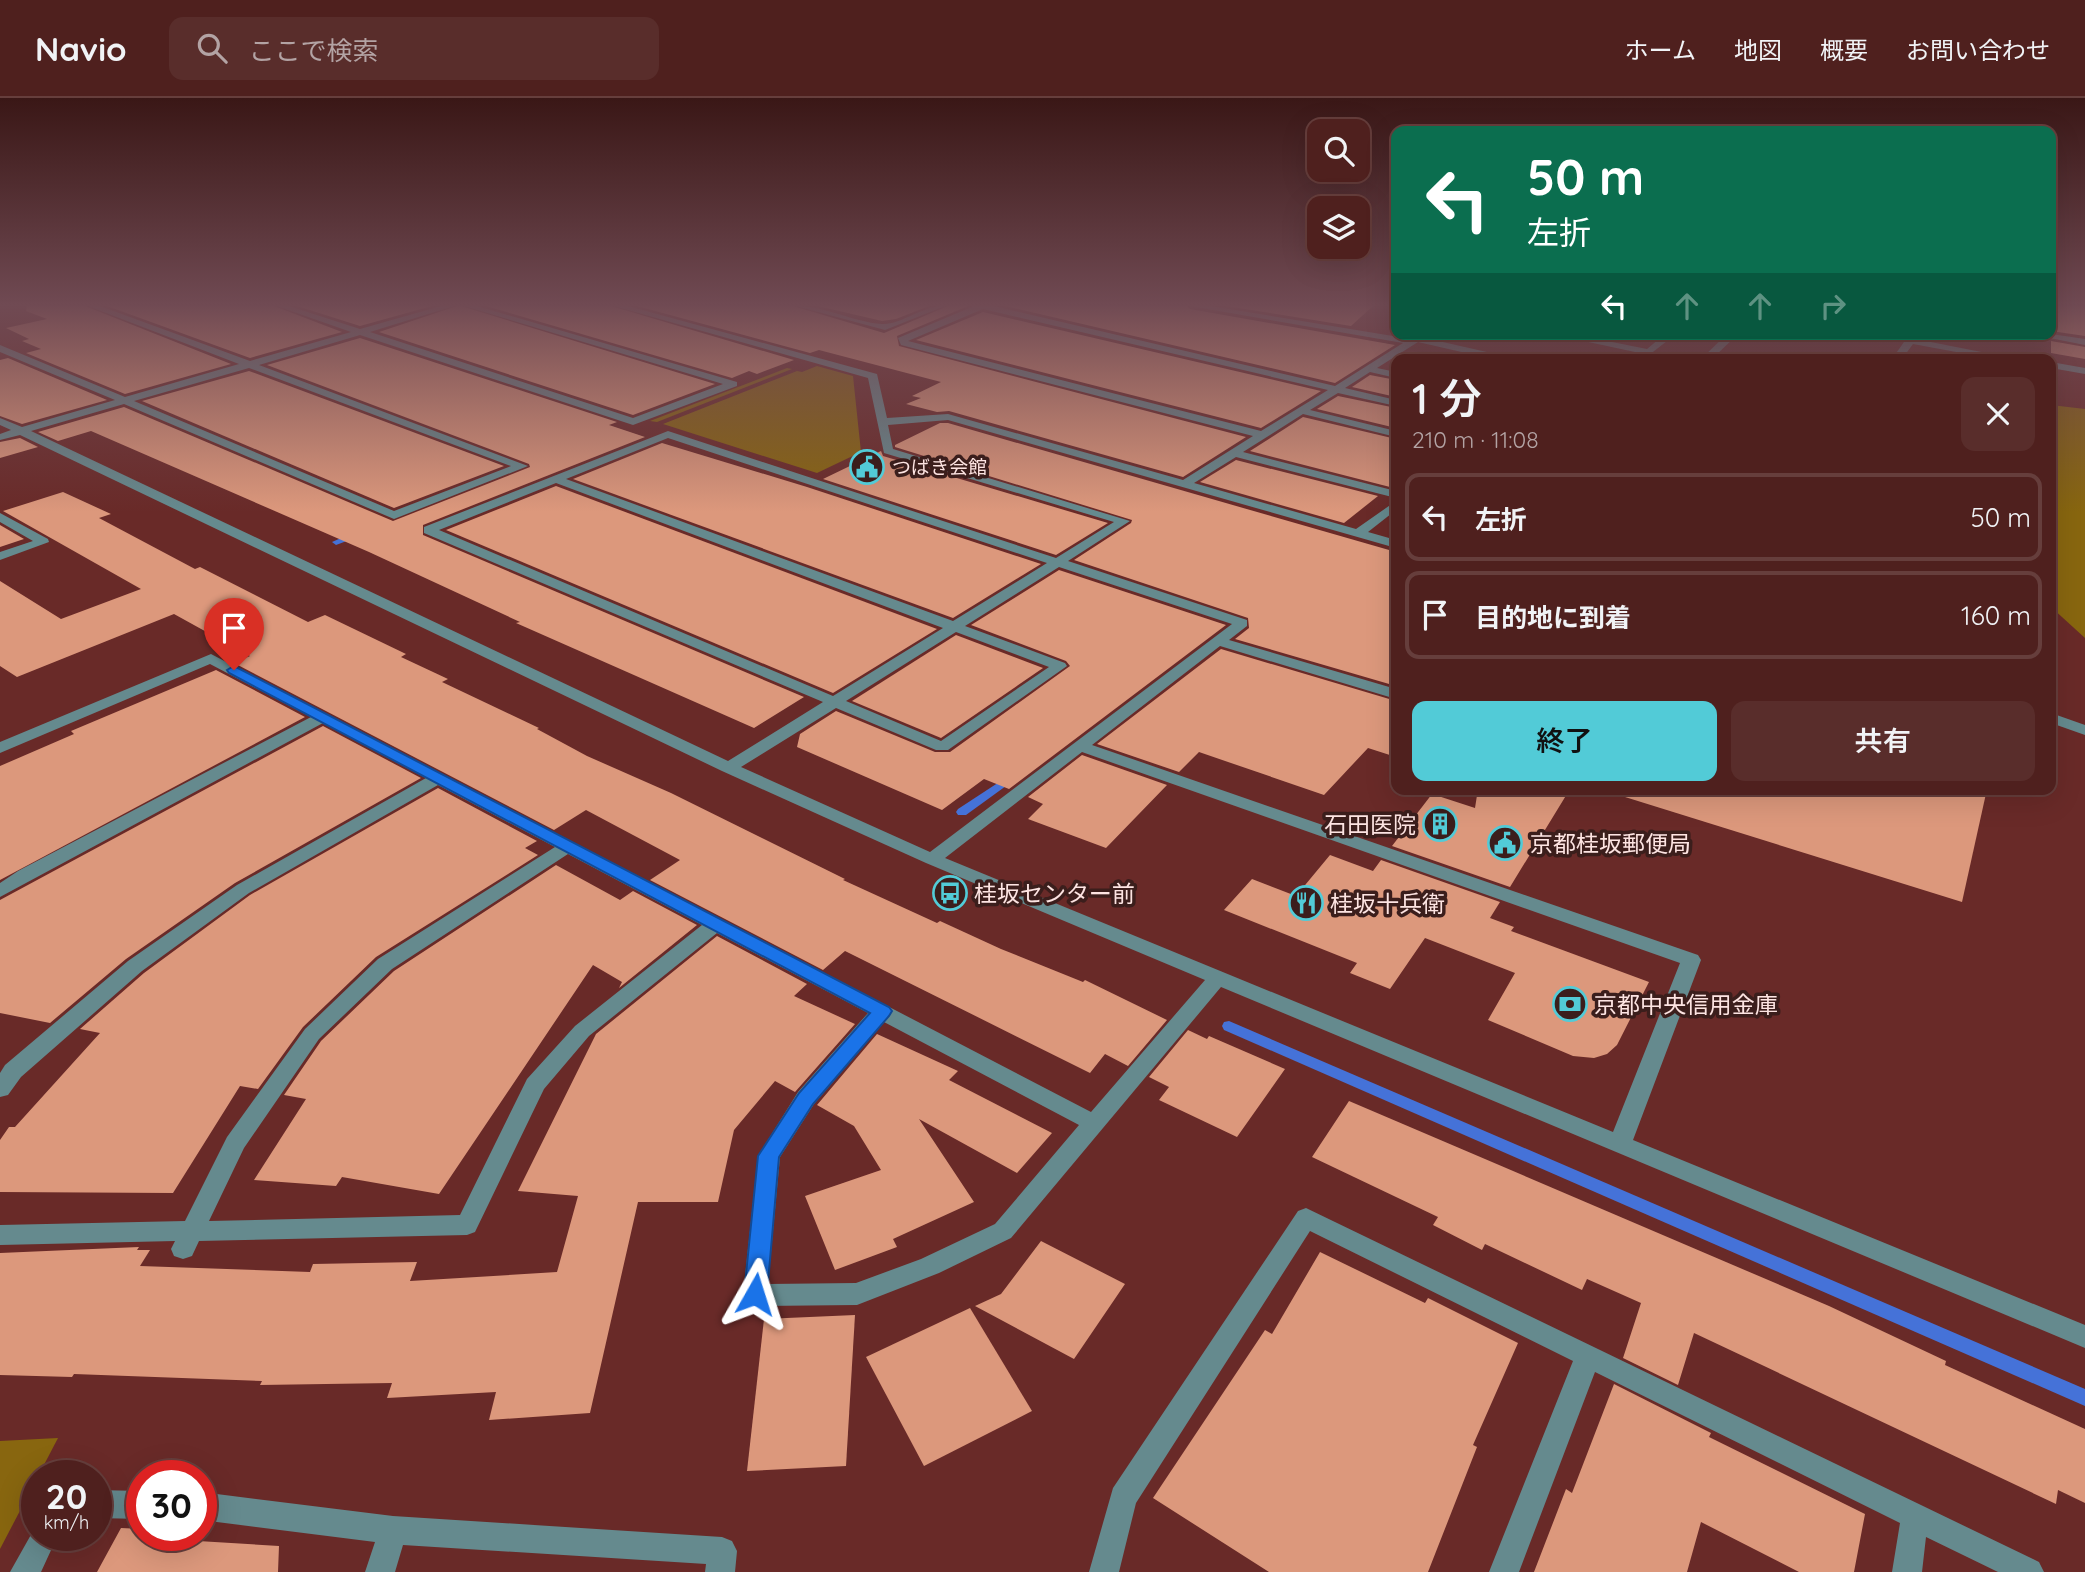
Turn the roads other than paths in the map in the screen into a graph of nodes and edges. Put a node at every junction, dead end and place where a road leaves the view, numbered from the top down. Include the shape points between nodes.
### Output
1 (63, 375) edge
2 (213, 375) edge
3 (278, 375) edge
4 (490, 375) edge
5 (702, 375) edge
6 (869, 375) edge
7 (1028, 375) edge
8 (1276, 375) edge
9 (1359, 375) edge
10 (1337, 389) junction
11 (124, 401) junction
12 (1391, 402) edge
13 (1302, 411) junction
14 (0, 421) edge
15 (882, 422) junction
16 (21, 430) junction
17 (1391, 433) edge
18 (1262, 435) junction
19 (0, 437) edge
20 (1234, 453) junction
21 (556, 478) junction
22 (1184, 484) junction
23 (1391, 494) edge
24 (1391, 509) edge
25 (1, 518) edge
26 (1359, 533) junction
27 (1391, 543) edge
28 (0, 556) edge
29 (1058, 562) junction
30 (954, 627) junction
31 (1219, 641) junction
32 (1391, 693) edge
33 (834, 701) junction
34 (323, 717) junction
35 (2056, 720) edge
36 (2085, 730) edge
37 (1080, 746) junction
38 (0, 748) edge
39 (728, 768) junction
40 (438, 778) junction
41 (568, 846) junction
42 (932, 859) junction
43 (0, 891) edge
44 (716, 924) junction
45 (1218, 977) junction
46 (882, 1011) junction
47 (0, 1089) edge
48 (1094, 1123) junction
49 (1620, 1144) junction
50 (0, 1235) edge
51 (187, 1240) junction
52 (2085, 1337) edge
53 (1588, 1356) junction
54 (217, 1507) edge
55 (1915, 1516) junction
56 (393, 1530) junction
57 (36, 1551) edge
58 (25, 1572) edge
59 (380, 1572) edge
60 (720, 1572) edge
61 (1104, 1572) edge
62 (1504, 1572) edge
63 (1907, 1572) edge
64 (2029, 1572) edge

1 - 11 street
2 - 11 street
3 - 11 street via 522,466 394,515
4 - 5 street via 633,422 733,384
6 - 15 street via 873,376
7 - 18 street
8 - 10 street
9 - 10 street
10 - 12 street
10 - 13 street
11 - 16 street
13 - 17 street
13 - 18 street
14 - 16 street
15 - 22 street via 948,417
15 - 29 street via 888,451 1124,521
16 - 19 street
16 - 39 street
18 - 20 street
20 - 22 street
20 - 23 street
21 - 29 street via 668,434
21 - 30 street
21 - 33 street via 428,530
22 - 26 street
24 - 26 street
25 - 28 street via 43,541
26 - 27 street
29 - 30 street
29 - 31 street via 1241,623
30 - 33 street
30 - 33 street via 1060,666 942,747
31 - 32 street
31 - 37 street
33 - 39 street
34 - 38 street via 211,658
34 - 40 street
34 - 43 street
35 - 36 street
37 - 42 street
37 - 49 street via 1691,960
39 - 42 street
40 - 41 street
40 - 47 street via 243,889 135,966 13,1071
41 - 44 street
41 - 51 street via 385,964 312,1034 235,1143
42 - 45 street
44 - 46 street
44 - 51 street via 582,1031 535,1085 467,1225
45 - 48 street
45 - 49 street
46 - 48 street
46 - 48 street via 806,1098 769,1156 755,1294 857,1294 1003,1231
49 - 52 street
50 - 51 street
53 - 55 street
53 - 61 street via 1306,1217 1124,1498
53 - 62 street
54 - 56 street
55 - 63 street
55 - 64 street
56 - 59 street
56 - 60 street via 722,1551
57 - 58 street

